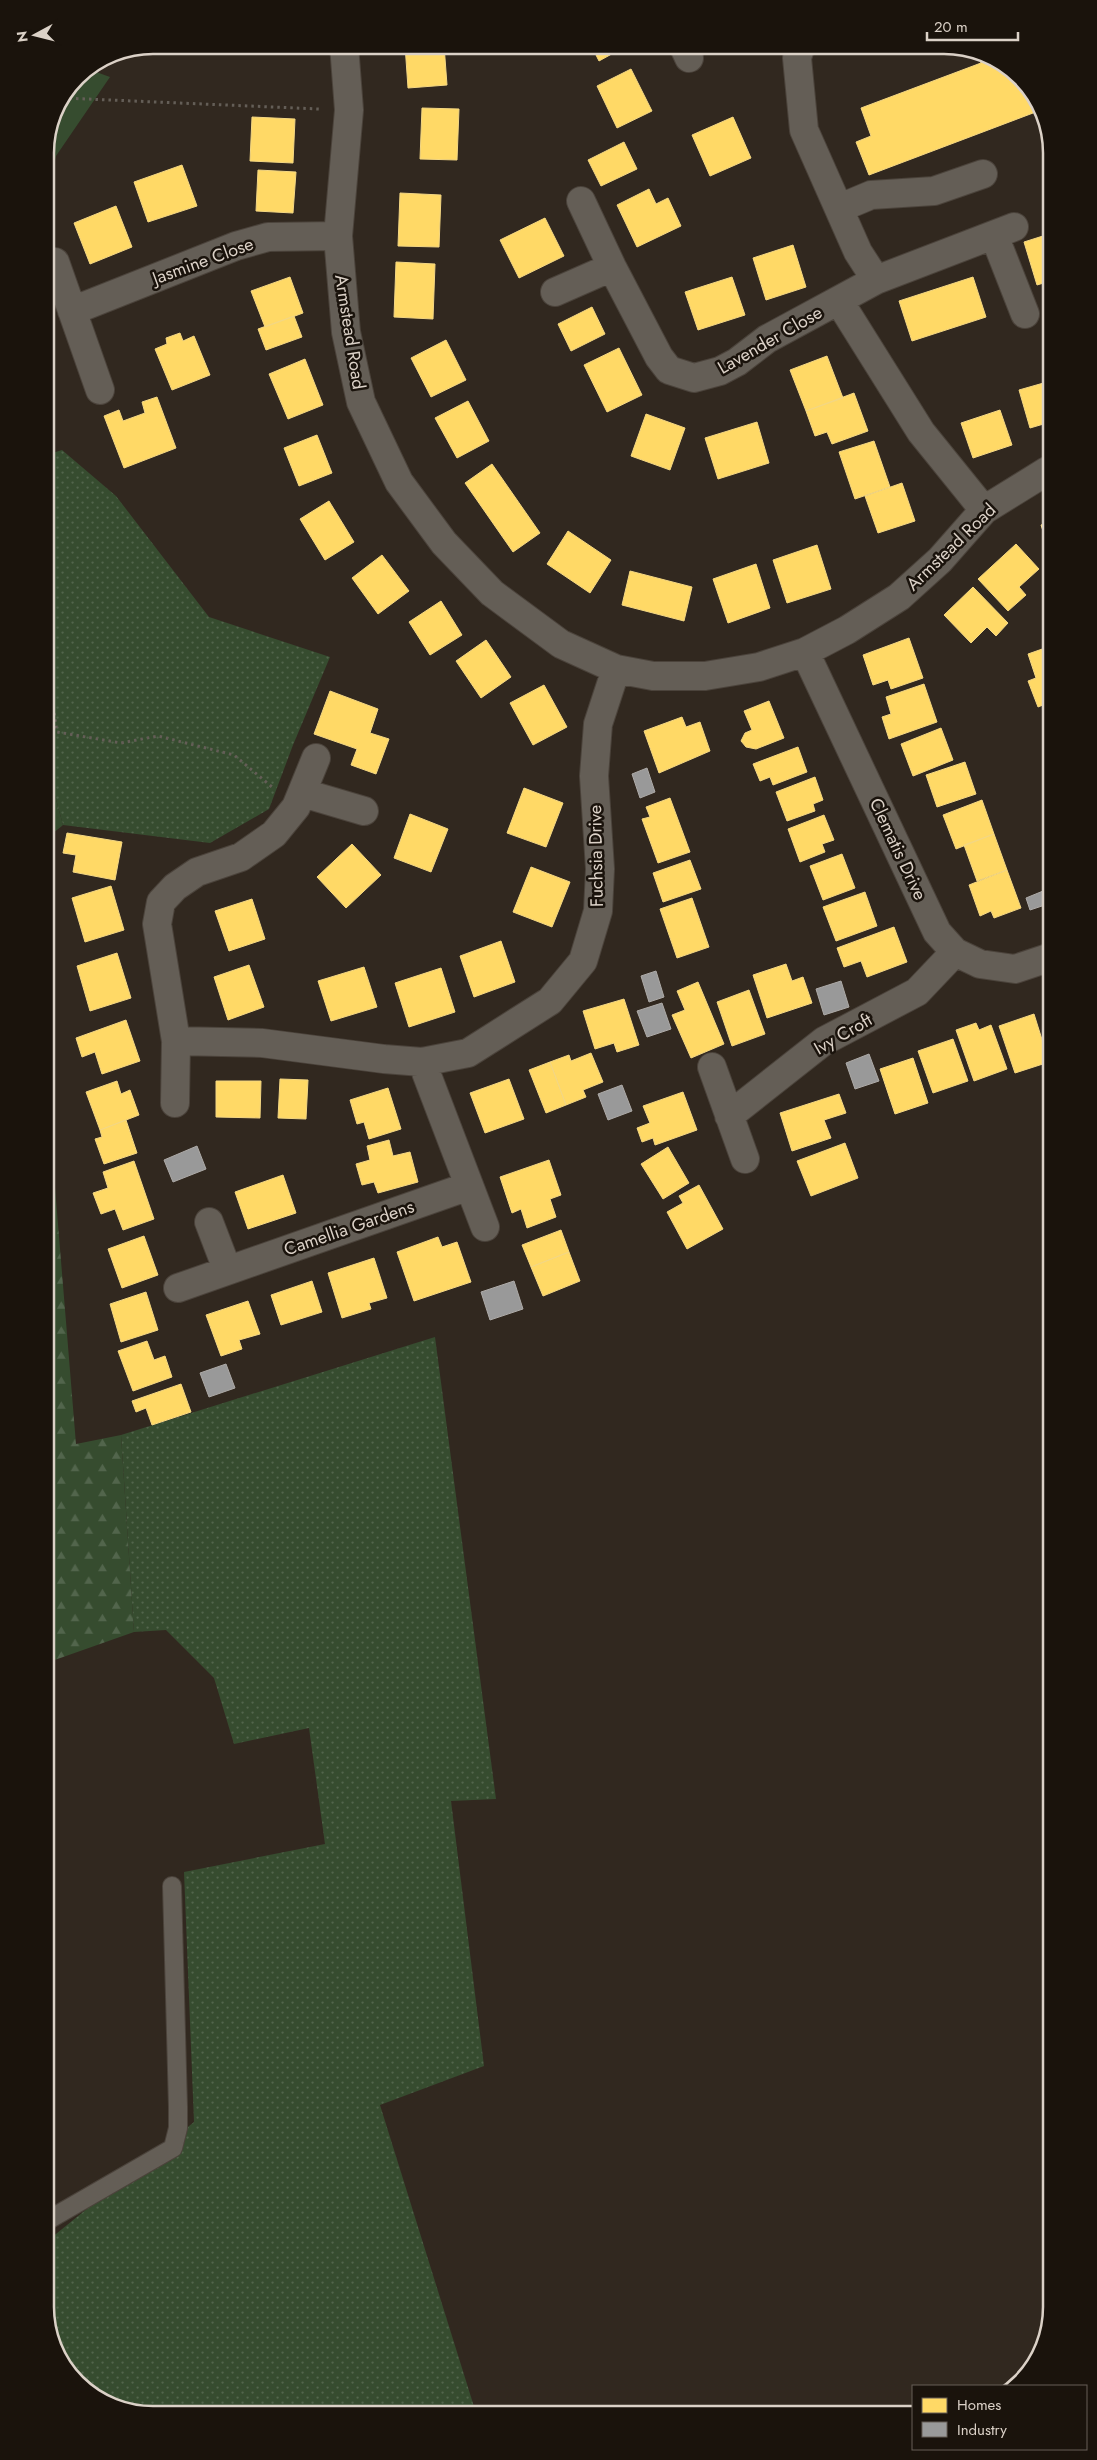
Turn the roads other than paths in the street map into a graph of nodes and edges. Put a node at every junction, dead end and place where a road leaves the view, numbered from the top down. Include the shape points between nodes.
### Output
1 (345, 54) edge
2 (798, 54) edge
3 (983, 174) dead end
4 (581, 201) dead end
5 (840, 208) junction
6 (338, 236) junction
7 (55, 262) dead end
8 (612, 267) junction
9 (876, 280) junction
10 (555, 292) dead end
11 (839, 301) junction
12 (72, 311) junction
13 (1025, 314) dead end
14 (100, 390) dead end
15 (1043, 473) edge
16 (984, 510) junction
17 (805, 652) junction
18 (616, 669) junction
19 (316, 758) dead end
20 (299, 800) junction
21 (364, 811) dead end
22 (955, 952) junction
23 (1043, 960) edge
24 (176, 1041) junction
25 (422, 1062) junction
26 (712, 1067) dead end
27 (175, 1103) dead end
28 (729, 1116) junction
29 (744, 1159) dead end
30 (470, 1186) junction
31 (209, 1222) dead end
32 (485, 1227) dead end
33 (228, 1269) junction
34 (178, 1288) dead end
35 (172, 1886) dead end
36 (54, 2217) edge

1 - 6 street, Armstead Road via 349,110
2 - 5 street via 804,130
3 - 5 street via 934,191 871,195
4 - 8 street, Lavender Close
5 - 9 street via 858,252
6 - 12 street, Jasmine Close via 260,239
6 - 18 street, Armstead Road via 346,332 361,402 399,482 444,543 492,593 561,644
7 - 12 street
8 - 10 street
8 - 11 street, Lavender Close via 659,357 669,370 694,378 720,371 737,362 767,339
9 - 11 street, Lavender Close
9 - 13 street, Lavender Close via 1004,231
11 - 16 street, Lavender Close via 921,432
12 - 14 street
15 - 16 street, Armstead Road
16 - 17 street, Armstead Road via 940,560 899,597 848,630
17 - 18 street, Armstead Road via 759,668 705,676 653,676
17 - 22 street, Clematis Drive via 938,932
18 - 25 street, Fuchsia Drive via 598,724 594,776 600,869 598,911 583,961 550,1001 509,1028 468,1053
19 - 20 street
20 - 21 street
20 - 24 street via 274,834 241,857 197,872 175,887 161,902 157,924
22 - 23 street, Clematis Drive via 980,964 1015,969
22 - 28 street, Ivy Croft via 917,992 824,1042
24 - 25 street, Fuchsia Drive via 262,1043
24 - 27 street
25 - 30 street
26 - 28 street
28 - 29 street
30 - 32 street
30 - 33 street, Camellia Gardens
31 - 33 street
33 - 34 street, Camellia Gardens
35 - 36 lane via 178,2107 178,2128 173,2148

